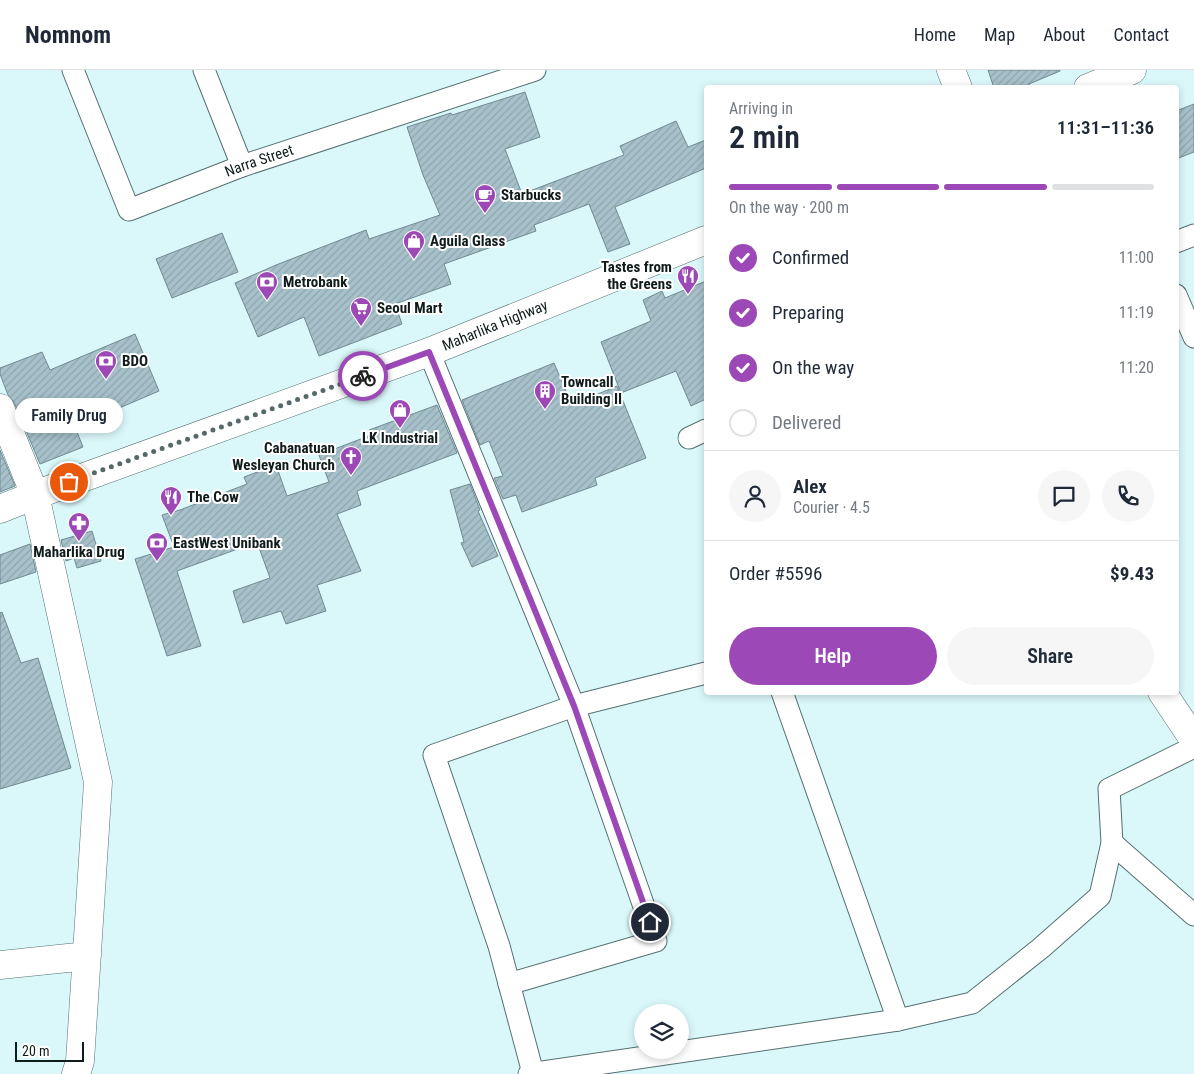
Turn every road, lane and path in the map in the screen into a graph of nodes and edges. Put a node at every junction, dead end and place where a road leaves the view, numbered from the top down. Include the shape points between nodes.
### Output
1 (73, 70) edge
2 (204, 70) edge
3 (536, 70) edge
4 (951, 70) edge
5 (1132, 70) edge
6 (957, 85) edge
7 (1095, 85) edge
8 (242, 166) junction
9 (1194, 235) edge
10 (704, 241) edge
11 (1179, 241) edge
12 (1179, 302) edge
13 (1194, 337) edge
14 (429, 352) junction
15 (0, 408) edge
16 (35, 495) junction
17 (0, 509) edge
18 (704, 673) edge
19 (783, 695) edge
20 (1164, 695) edge
21 (574, 706) junction
22 (1194, 740) edge
23 (1194, 747) edge
24 (1112, 843) junction
25 (1194, 915) edge
26 (87, 956) junction
27 (0, 965) edge
28 (509, 984) junction
29 (898, 1020) junction
30 (76, 1074) edge
31 (531, 1074) edge

1 - 8 street, Narra Street via 129,210
2 - 8 street
3 - 8 street, Narra Street
4 - 6 street
5 - 7 street
9 - 11 street
10 - 14 street, Maharlika Highway
12 - 13 street
14 - 16 street, Maharlika Highway
14 - 21 street
15 - 16 street
16 - 17 street, Maharlika Highway
16 - 26 street via 98,782
18 - 21 street
19 - 29 street
20 - 22 street
21 - 28 street via 434,755
21 - 28 street via 656,941
23 - 24 street via 1109,789
24 - 25 street
24 - 29 street via 1100,896 1040,948 972,1003
26 - 27 street
26 - 30 street via 80,1061
28 - 31 street
29 - 31 street

